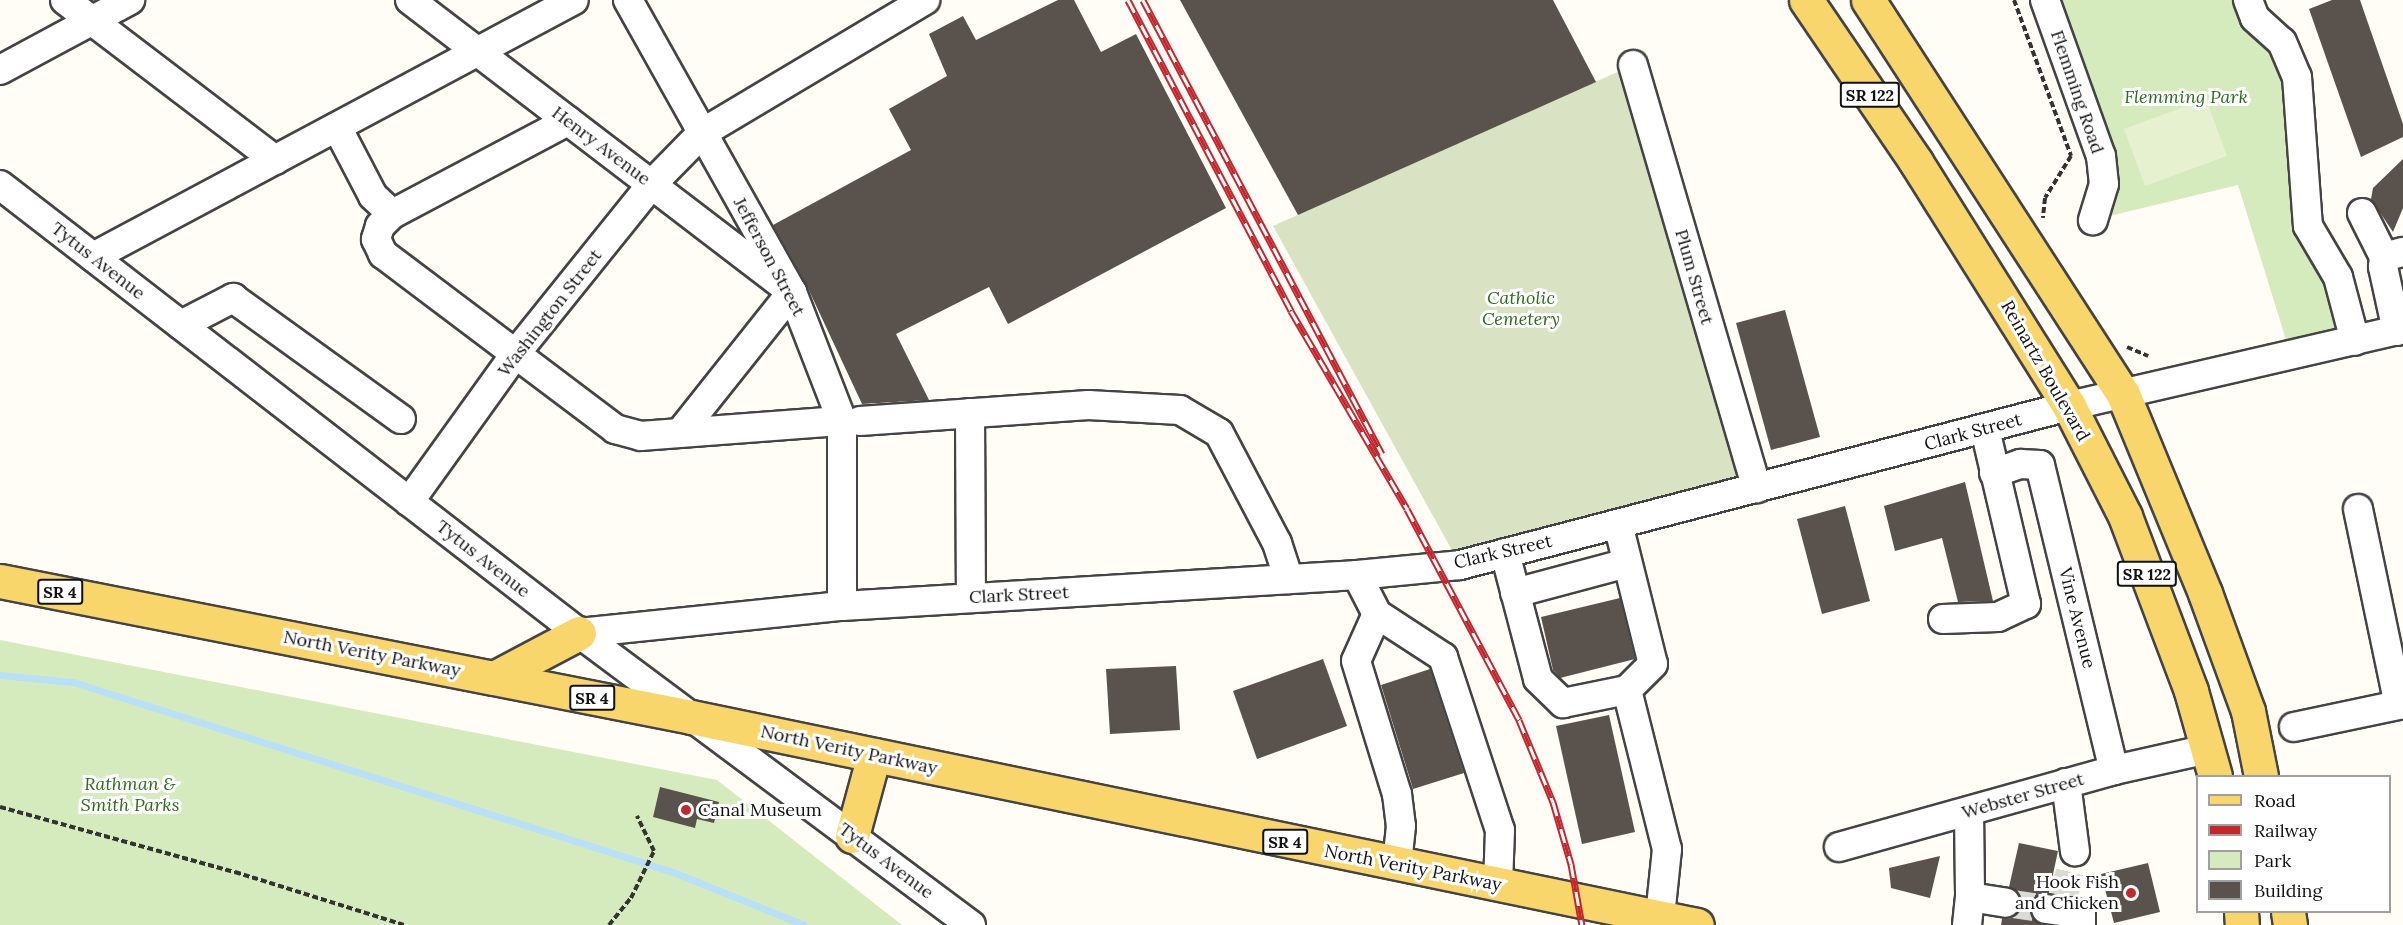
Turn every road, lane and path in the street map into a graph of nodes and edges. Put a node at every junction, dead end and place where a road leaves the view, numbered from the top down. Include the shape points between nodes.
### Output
1 (65, 0) edge
2 (130, 0) edge
3 (410, 0) edge
4 (574, 0) edge
5 (628, 0) edge
6 (925, 0) edge
7 (1806, 0) edge
8 (1868, 0) edge
9 (2013, 0) edge
10 (2044, 0) edge
11 (2248, 0) edge
12 (91, 22) junction
13 (478, 52) junction
14 (1633, 65) dead end
15 (0, 70) edge
16 (568, 121) junction
17 (337, 127) junction
18 (702, 133) junction
19 (275, 160) junction
20 (0, 185) edge
21 (651, 185) junction
22 (2362, 213) dead end
23 (392, 214) junction
24 (2093, 220) dead end
25 (2043, 223) dead end
26 (2394, 255) edge
27 (93, 257) junction
28 (792, 292) junction
29 (180, 325) junction
30 (2400, 330) edge
31 (2355, 341) junction
32 (2122, 344) dead end
33 (516, 353) junction
34 (2148, 356) dead end
35 (2123, 394) junction
36 (2069, 406) junction
37 (970, 413) junction
38 (401, 419) dead end
39 (851, 421) junction
40 (1985, 429) junction
41 (680, 433) junction
42 (1994, 473) junction
43 (1757, 489) junction
44 (409, 502) junction
45 (2358, 509) dead end
46 (1618, 524) junction
47 (2058, 541) junction
48 (2013, 550) junction
49 (1505, 553) junction
50 (1627, 563) junction
51 (1357, 574) junction
52 (1289, 579) junction
53 (0, 581) edge
54 (1515, 593) junction
55 (2072, 597) junction
56 (971, 598) junction
57 (2026, 604) junction
58 (842, 606) junction
59 (1377, 614) junction
60 (1943, 619) dead end
61 (579, 633) junction
62 (494, 678) junction
63 (1627, 690) junction
64 (2401, 705) edge
65 (691, 717) junction
66 (2294, 727) dead end
67 (874, 755) junction
68 (2212, 763) edge
69 (2114, 770) junction
70 (2261, 775) edge
71 (2066, 783) junction
72 (0, 807) edge
73 (1969, 811) junction
74 (637, 816) dead end
75 (852, 836) junction
76 (1839, 847) dead end
77 (2075, 851) tunnel mouth
78 (1397, 865) junction
79 (1498, 885) junction
80 (1970, 897) junction
81 (2006, 903) tunnel mouth
82 (1660, 917) junction
83 (404, 925) edge
84 (609, 925) edge
85 (971, 925) edge
86 (1696, 925) edge
87 (1967, 925) edge

1 - 12 street
2 - 12 street
3 - 13 street, Henry Avenue
4 - 13 street
5 - 18 street, Jefferson Street
6 - 18 street, Washington Street
7 - 36 main road, Reinartz Boulevard / SR 122 via 1928,182
8 - 35 main road
9 - 25 path via 2071,156 2045,198
10 - 24 street, Flemming Road via 2101,156 2104,184
11 - 31 street via 2255,18 2282,42 2298,77 2308,226 2338,277
12 - 15 street
12 - 19 street
13 - 16 street, Henry Avenue
13 - 17 street
14 - 43 street, Plum Street
16 - 21 street, Henry Avenue
16 - 23 street
17 - 19 street
17 - 23 street via 373,196
18 - 21 street, Washington Street
18 - 28 street, Jefferson Street
19 - 27 street
20 - 27 street, Tytus Avenue
21 - 28 street, Henry Avenue
21 - 33 street, Washington Street
22 - 26 street
23 - 33 street via 380,226 376,239 383,254
26 - 30 street
27 - 29 street, Tytus Avenue
28 - 39 street, Jefferson Street
28 - 41 street
29 - 38 street via 233,298
29 - 44 street, Tytus Avenue
30 - 31 street, Clark Street
31 - 35 street, Clark Street
32 - 34 path
33 - 41 street via 615,429 641,436
33 - 44 street, Washington Street
35 - 36 street, Clark Street
35 - 70 main road via 2205,593 2248,711
36 - 40 street, Clark Street
36 - 68 main road, Reinartz Boulevard / SR 122 via 2124,516 2191,692
37 - 39 street
37 - 52 street via 1088,405 1180,410 1219,433 1277,543
37 - 56 street
39 - 41 street
39 - 58 street, Jefferson Street
40 - 42 street
40 - 43 street, Clark Street
42 - 47 street, Vine Avenue via 2020,464 2040,465
42 - 48 street
43 - 46 street, Clark Street
44 - 61 street, Tytus Avenue
45 - 64 street
46 - 49 street, Clark Street
46 - 50 street
47 - 48 street
47 - 55 street, Vine Avenue
48 - 57 street
49 - 51 street, Clark Street via 1460,564
49 - 54 street
50 - 54 street
50 - 63 street via 1653,664
51 - 52 street, Clark Street
51 - 59 street
52 - 56 street, Clark Street
53 - 62 main road, North Verity Parkway / SR 4
54 - 63 street via 1538,679 1563,703
55 - 57 street
55 - 69 street, Vine Avenue
56 - 58 street, Clark Street
57 - 60 street via 1998,617
58 - 61 street, Clark Street
59 - 78 street via 1356,661 1397,794 1401,826
59 - 79 street via 1443,657 1500,830
61 - 62 main road
61 - 65 street, Tytus Avenue
62 - 65 main road, North Verity Parkway / SR 4
63 - 82 street via 1667,849
64 - 66 street
65 - 67 main road, North Verity Parkway / SR 4
65 - 75 street, Tytus Avenue
67 - 75 main road
67 - 78 main road, North Verity Parkway / SR 4
68 - 69 street, Webster Street
69 - 71 street, Webster Street
71 - 73 street, Webster Street
71 - 77 street
72 - 83 path via 235,872
73 - 76 street, Webster Street
73 - 80 street
74 - 84 path via 654,850 641,878
75 - 85 street, Tytus Avenue
78 - 79 main road, North Verity Parkway / SR 4
79 - 82 main road, North Verity Parkway / SR 4
80 - 81 street
80 - 87 street
82 - 86 main road, North Verity Parkway / SR 4

